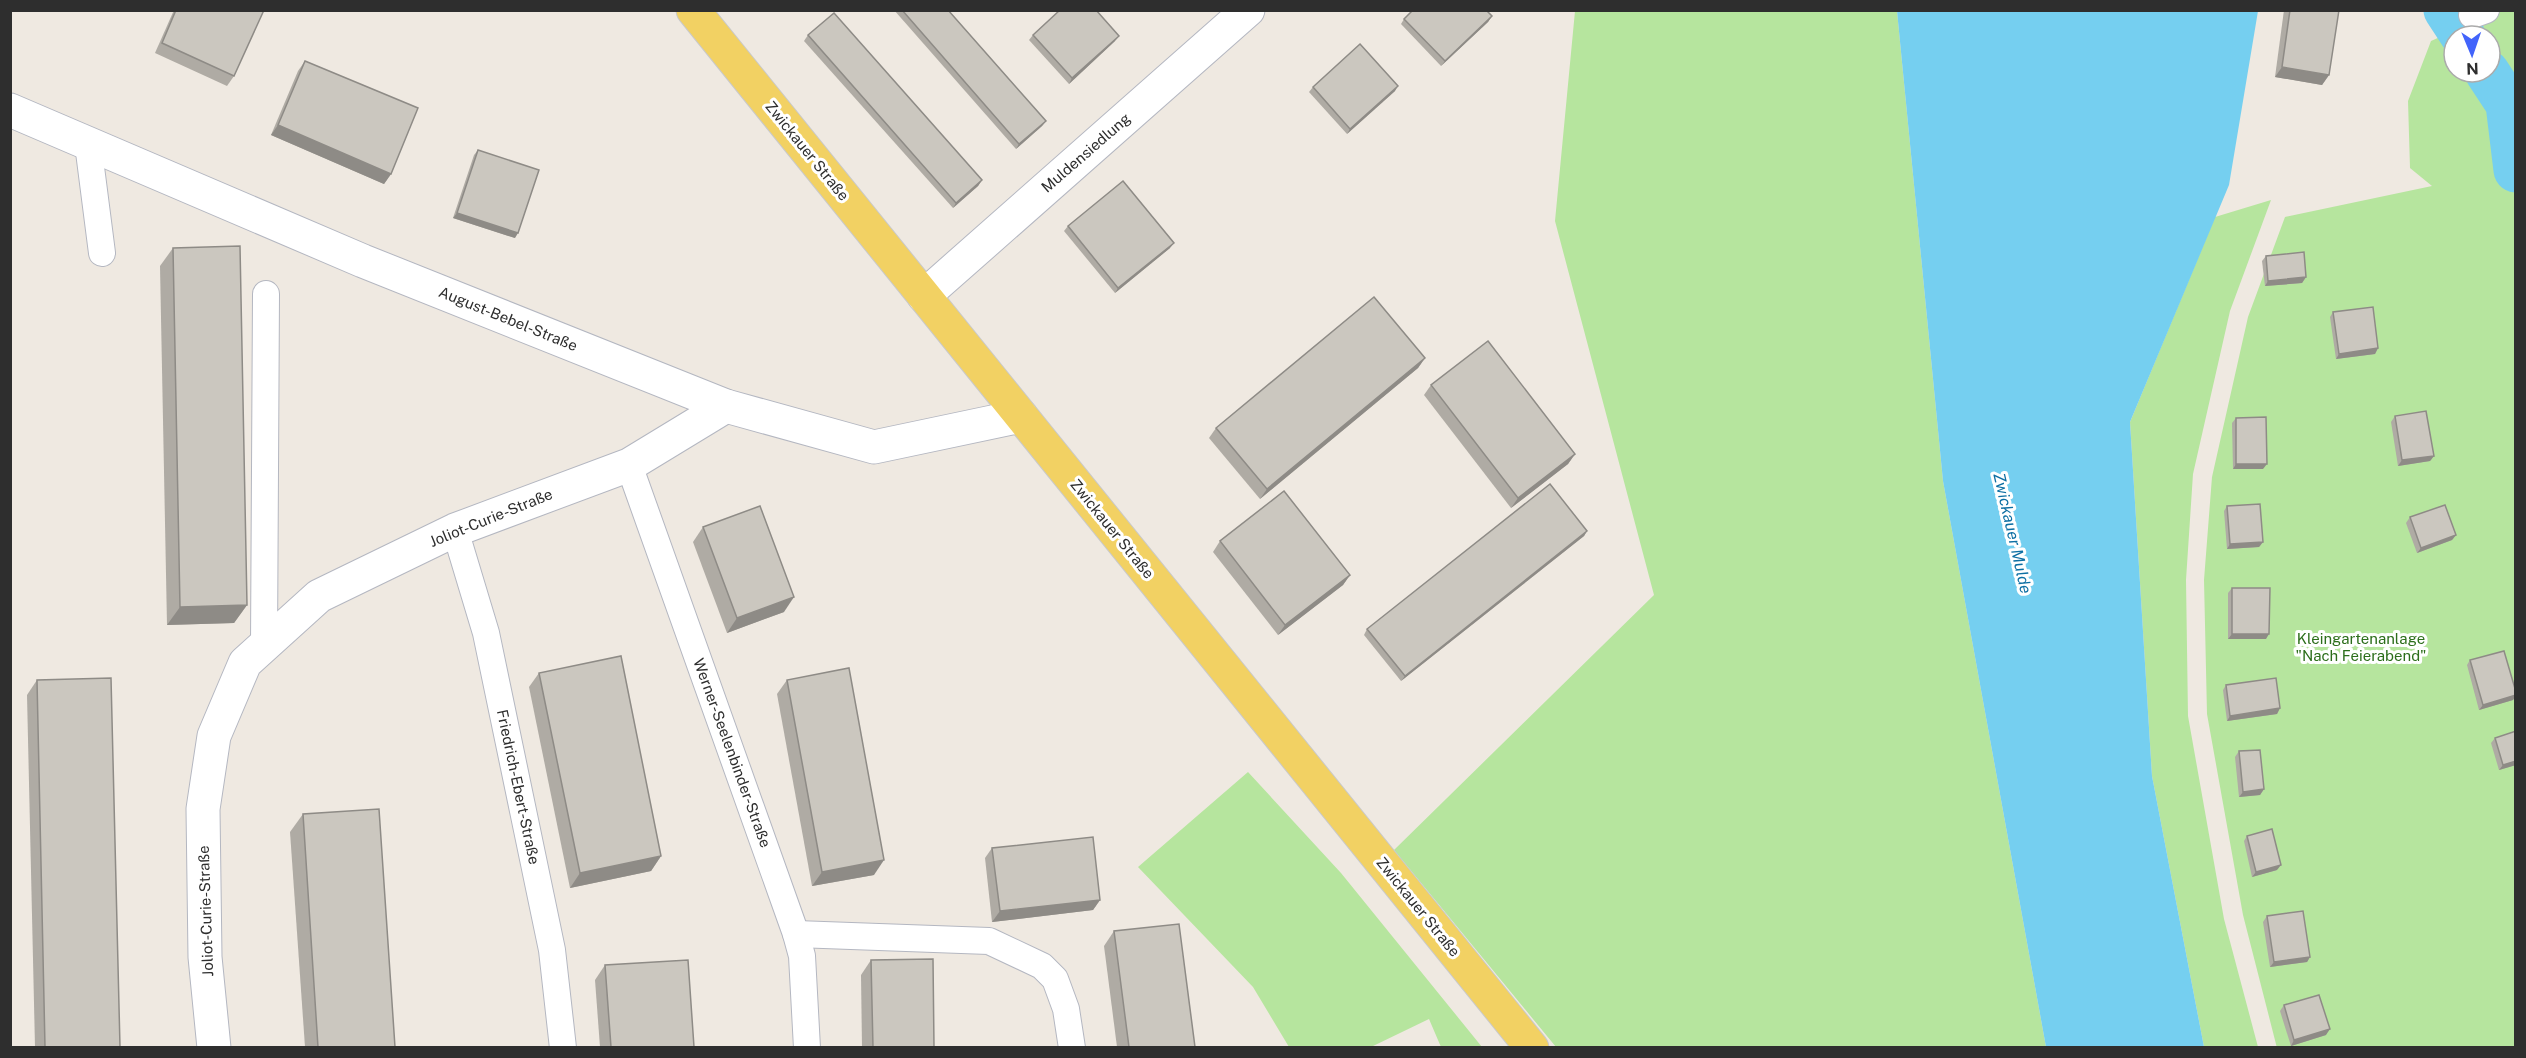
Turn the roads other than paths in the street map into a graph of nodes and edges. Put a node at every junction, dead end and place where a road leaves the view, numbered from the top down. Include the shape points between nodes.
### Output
1 (693, 10) edge
2 (1248, 10) edge
3 (14, 113) edge
4 (88, 144) junction
5 (102, 253) dead end
6 (266, 294) dead end
7 (924, 296) junction
8 (726, 405) junction
9 (1022, 416) junction
10 (629, 465) junction
11 (455, 530) junction
12 (264, 645) junction
13 (796, 934) junction
14 (214, 1047) edge
15 (563, 1047) edge
16 (807, 1047) edge
17 (1072, 1047) edge
18 (1532, 1047) edge

1 - 7 main road, Zwickauer Straße
2 - 7 street, Muldensiedlung
3 - 4 street, August-Bebel-Straße
4 - 5 lane
4 - 8 street, August-Bebel-Straße via 363,261
6 - 12 lane
7 - 9 main road, Zwickauer Straße
8 - 9 street, August-Bebel-Straße via 874,447
8 - 10 street, Joliot-Curie-Straße
9 - 18 main road, Zwickauer Straße
10 - 11 street, Joliot-Curie-Straße
10 - 13 lane, Werner-Seelenbinder-Straße
11 - 12 street, Joliot-Curie-Straße via 319,596
11 - 15 lane, Friedrich-Ebert-Straße via 486,633 552,950
12 - 14 street, Joliot-Curie-Straße via 245,663 214,736 203,809 205,957
13 - 16 lane, Werner-Seelenbinder-Straße via 802,956
13 - 17 lane via 989,941 1042,966 1055,979 1066,1009

